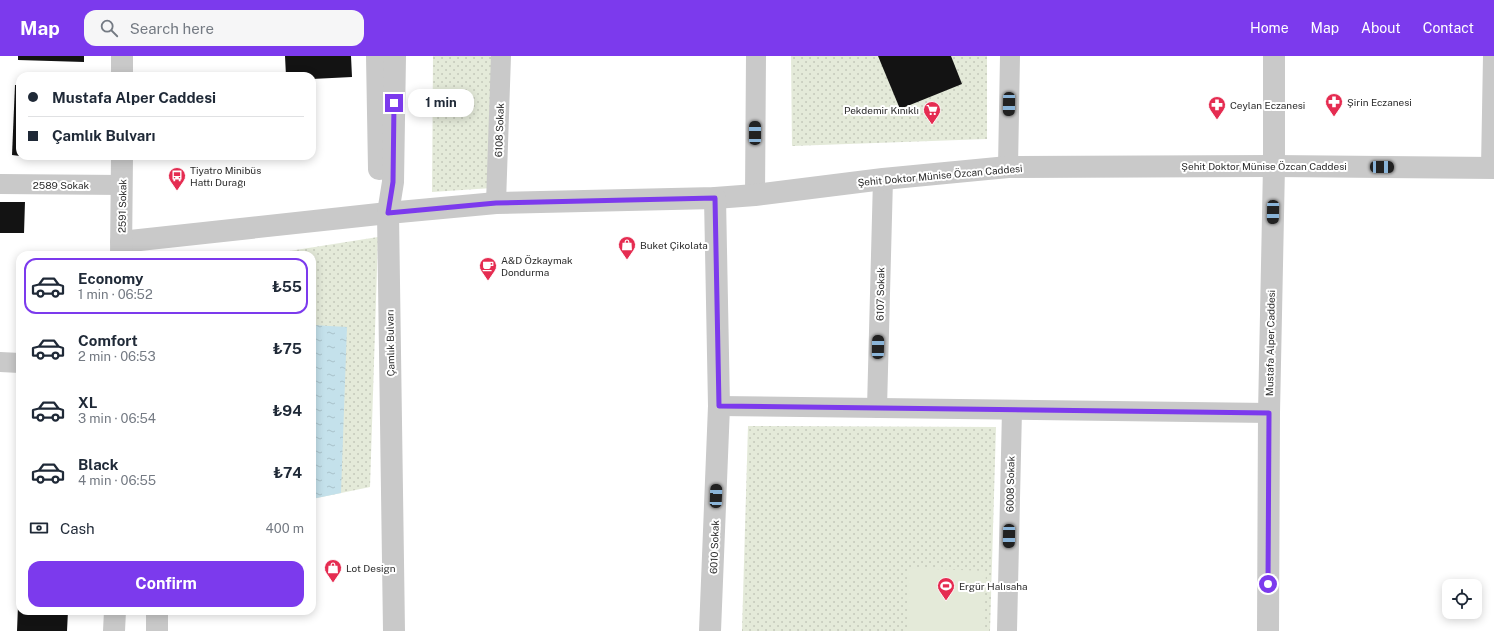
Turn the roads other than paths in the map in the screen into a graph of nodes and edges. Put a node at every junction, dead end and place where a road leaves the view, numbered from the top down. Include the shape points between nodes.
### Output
1 (122, 56) edge
2 (377, 56) edge
3 (395, 56) edge
4 (501, 56) edge
5 (756, 56) edge
6 (1010, 56) edge
7 (1274, 56) edge
8 (1493, 56) edge
9 (122, 72) edge
10 (122, 160) edge
11 (1274, 166) junction
12 (1008, 167) junction
13 (1492, 168) edge
14 (883, 179) junction
15 (0, 184) edge
16 (122, 185) junction
17 (755, 195) junction
18 (715, 198) junction
19 (496, 203) junction
20 (388, 213) junction
21 (156, 247) edge
22 (121, 249) edge
23 (0, 362) edge
24 (16, 363) edge
25 (719, 406) junction
26 (877, 408) junction
27 (1012, 410) junction
28 (1269, 413) junction
29 (115, 615) edge
30 (157, 615) edge
31 (114, 631) edge
32 (157, 631) edge
33 (394, 631) edge
34 (710, 631) edge
35 (1007, 631) edge
36 (1268, 631) edge

1 - 9 street
2 - 20 street via 379,178
3 - 20 street, Çamlık Bulvarı via 393,182
4 - 19 street, 6108 Sokak
5 - 17 street
6 - 12 street
7 - 11 street, Mustafa Alper Caddesi
8 - 13 street
10 - 16 street, 2591 Sokak
11 - 12 street, Şehit Doktor Münise Özcan Caddesi
11 - 13 street, Şehit Doktor Münise Özcan Caddesi
11 - 28 street, Mustafa Alper Caddesi
12 - 14 street, Şehit Doktor Münise Özcan Caddesi
14 - 17 street, Şehit Doktor Münise Özcan Caddesi
14 - 26 street, 6107 Sokak
15 - 16 street, 2589 Sokak
16 - 22 street, 2591 Sokak
17 - 18 street, Şehit Doktor Münise Özcan Caddesi
18 - 19 street, Şehit Doktor Münise Özcan Caddesi
18 - 25 street, 6010 Sokak
19 - 20 street, Şehit Doktor Münise Özcan Caddesi
20 - 21 street, Şehit Doktor Münise Özcan Caddesi
20 - 33 street, Çamlık Bulvarı
21 - 22 street, Şehit Doktor Münise Özcan Caddesi
23 - 24 street
25 - 26 street
25 - 34 street, 6010 Sokak
26 - 27 street
27 - 28 street
27 - 35 street, 6008 Sokak
28 - 36 street, Mustafa Alper Caddesi
29 - 31 street
30 - 32 street

